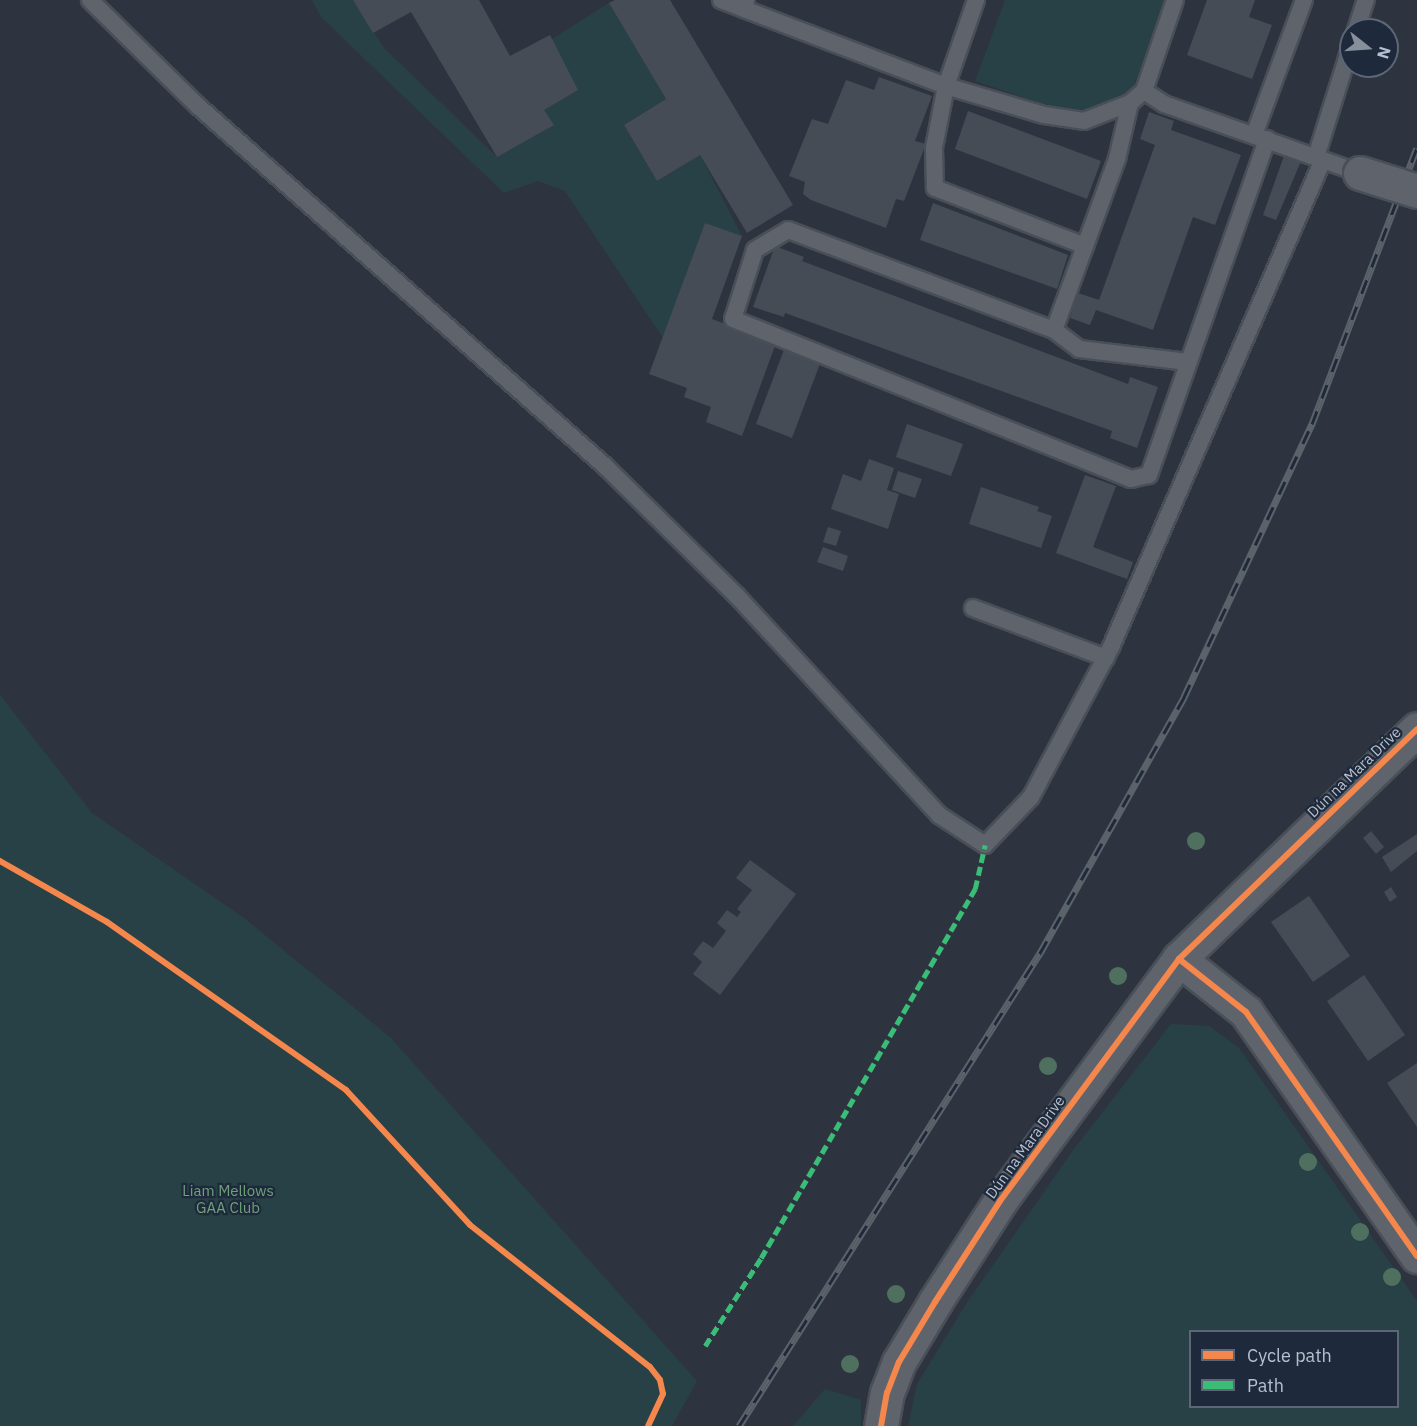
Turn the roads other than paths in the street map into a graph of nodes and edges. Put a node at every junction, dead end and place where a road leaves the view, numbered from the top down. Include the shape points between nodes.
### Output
1 (90, 0) edge
2 (721, 0) edge
3 (976, 0) edge
4 (1175, 0) edge
5 (1304, 0) edge
6 (1366, 0) edge
7 (745, 4) edge
8 (1360, 18) edge
9 (1342, 78) edge
10 (946, 86) junction
11 (1144, 91) junction
12 (1130, 103) junction
13 (1260, 137) junction
14 (1319, 158) junction
15 (1360, 173) joint
16 (1417, 191) edge
17 (1085, 246) junction
18 (1054, 330) junction
19 (1188, 362) junction
20 (973, 608) dead end
21 (1106, 658) junction
22 (1417, 729) edge
23 (1179, 959) junction
24 (1417, 1256) edge
25 (881, 1426) edge

1 - 21 lane via 198,106 606,467 737,596 939,815 985,845 1031,797
2 - 7 lane
3 - 10 lane
4 - 11 lane
5 - 13 lane
6 - 8 lane
7 - 10 lane
9 - 14 lane
10 - 12 lane via 1044,114 1084,121
10 - 17 lane via 934,148 935,188
11 - 12 lane
11 - 13 lane via 1164,104
12 - 17 lane via 1117,159
13 - 14 lane
13 - 19 lane
14 - 15 lane
14 - 21 lane via 1165,532
15 - 16 street, bridge
17 - 18 lane
18 - 19 lane via 1079,349
18 - 19 lane via 788,230 755,250 733,320 1131,479 1149,475
20 - 21 lane
22 - 23 street, Dún na Mara Drive
23 - 24 street via 1246,1012
23 - 25 street, Dún na Mara Drive via 1000,1201 935,1302 899,1362 886,1393

